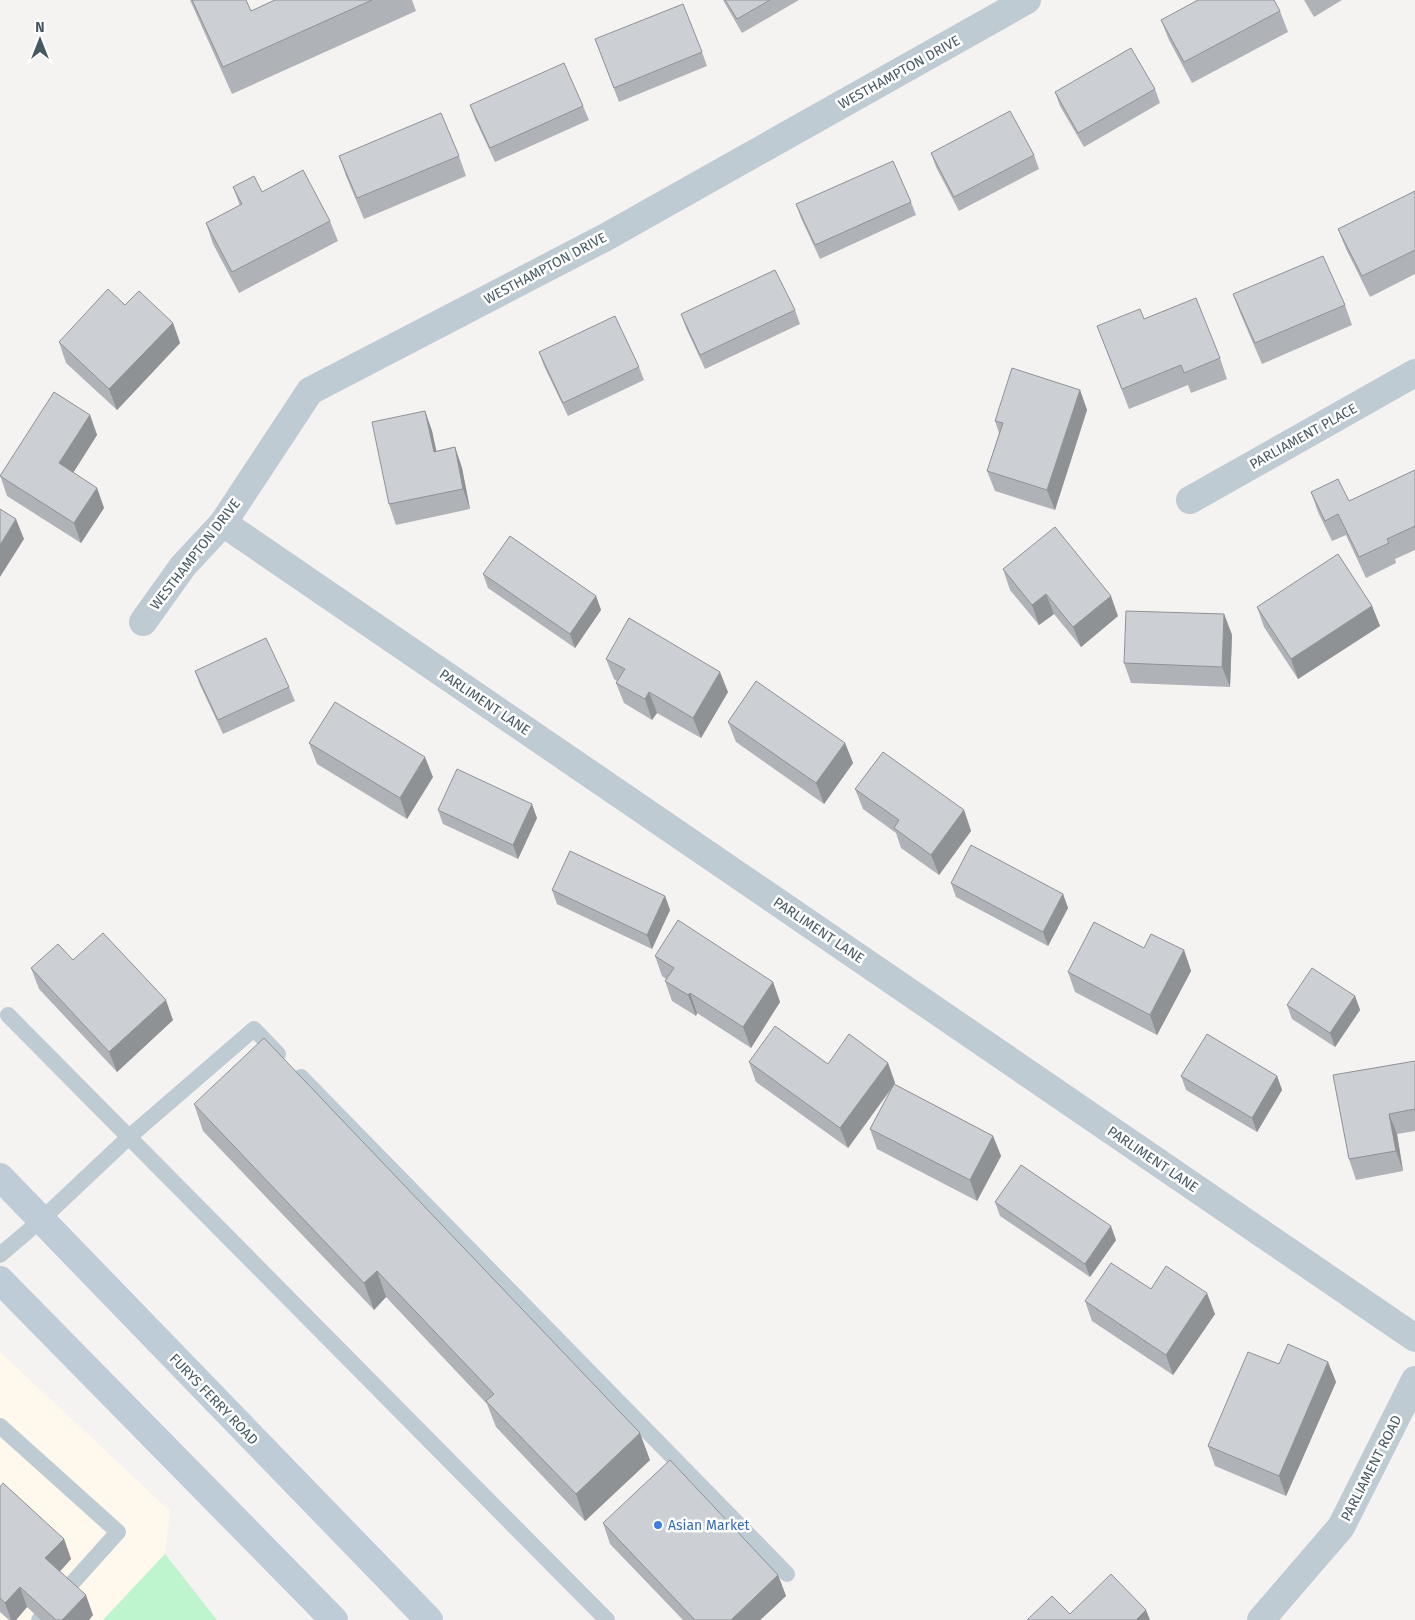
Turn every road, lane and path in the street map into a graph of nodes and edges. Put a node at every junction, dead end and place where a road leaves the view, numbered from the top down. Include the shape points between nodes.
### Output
1 (1027, 0) edge
2 (1415, 373) edge
3 (1190, 500) dead end
4 (223, 523) junction
5 (143, 622) dead end
6 (8, 1015) dead end
7 (129, 1137) junction
8 (0, 1178) edge
9 (41, 1220) junction
10 (0, 1255) edge
11 (0, 1280) edge
12 (1415, 1338) edge
13 (1415, 1380) edge
14 (0, 1426) edge
15 (787, 1574) dead end
16 (39, 1620) edge
17 (334, 1620) edge
18 (429, 1620) edge
19 (607, 1620) edge
20 (1261, 1620) edge

1 - 4 street, WESTHAMPTON DRIVE via 606,236 310,392
2 - 3 street, PARLIAMENT PLACE
4 - 5 street, WESTHAMPTON DRIVE via 183,566
4 - 12 street, PARLIMENT LANE
6 - 7 lane
7 - 9 lane
7 - 15 lane via 254,1029
7 - 19 lane
8 - 9 main road, FURYS FERRY ROAD
9 - 10 lane
9 - 18 main road, FURYS FERRY ROAD
11 - 17 main road
13 - 20 street, PARLIAMENT ROAD via 1341,1527
14 - 16 lane via 118,1532

